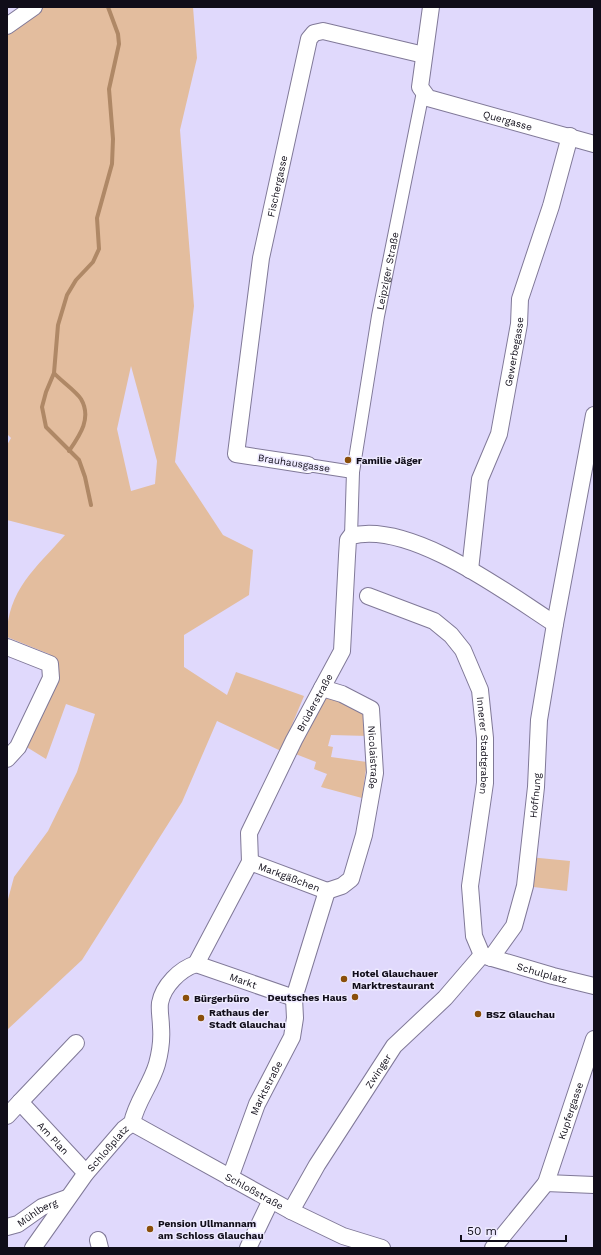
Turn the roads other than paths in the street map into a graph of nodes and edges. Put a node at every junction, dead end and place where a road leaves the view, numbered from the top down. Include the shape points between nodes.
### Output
1 (34, 7) edge
2 (430, 7) edge
3 (7, 26) edge
4 (424, 55) junction
5 (423, 92) junction
6 (570, 136) junction
7 (594, 144) edge
8 (594, 415) edge
9 (236, 454) joint
10 (308, 465) joint
11 (353, 472) junction
12 (351, 536) junction
13 (470, 570) junction
14 (368, 596) dead end
15 (555, 624) junction
16 (7, 647) edge
17 (322, 688) junction
18 (7, 759) edge
19 (250, 862) junction
20 (327, 891) junction
21 (486, 956) junction
22 (196, 964) junction
23 (594, 986) edge
24 (294, 998) junction
25 (594, 1040) edge
26 (76, 1043) dead end
27 (20, 1102) junction
28 (7, 1116) edge
29 (132, 1123) junction
30 (86, 1173) junction
31 (230, 1178) junction
32 (546, 1183) junction
33 (594, 1185) edge
34 (67, 1198) junction
35 (270, 1203) junction
36 (292, 1211) junction
37 (7, 1227) edge
38 (32, 1248) edge
39 (248, 1248) edge
40 (382, 1248) edge
41 (494, 1248) edge

1 - 3 street
2 - 4 street, Leipziger Straße
4 - 5 street, Leipziger Straße via 420,87
4 - 9 street, Fischergasse via 323,31 314,33 309,39 261,258
5 - 6 street, Quergasse via 428,98
5 - 11 street, Leipziger Straße via 378,312
6 - 7 street, Quergasse
6 - 13 street, Gewerbegasse via 551,206 520,299 519,324 499,434 480,479
8 - 15 street, Hoffnung
9 - 10 street, Brauhausgasse
10 - 11 street, Brauhausgasse
11 - 12 street, Leipziger Straße
12 - 13 street via 364,534 390,537 415,544 443,554
12 - 17 street, Brüderstraße via 348,540 342,651
13 - 15 street
14 - 21 street, Innerer Stadtgraben via 434,621 451,635 463,650 480,690 485,738 485,783 470,886 474,936
15 - 21 street, Hoffnung via 539,720 536,787 525,886 514,926
16 - 18 street via 50,664 51,678 18,747
17 - 19 street, Brüderstraße via 249,833
17 - 20 street, Nicolaistraße via 342,694 371,708 375,773 364,835 351,878 342,886
19 - 20 street, Markgäßchen
19 - 22 street
20 - 24 street
21 - 23 street, Schulplatz
21 - 36 street, Zwinger via 394,1046 317,1165
22 - 24 street, Markt
22 - 29 street, Schloßplatz via 187,966 178,973 160,1002 161,1039 154,1074 134,1113
24 - 31 street, Marktstraße via 295,1018 292,1037 257,1104
25 - 32 street, Kupfergasse
26 - 27 street
27 - 28 street
27 - 30 street, Am Plan
29 - 30 street, Schloßplatz
29 - 31 street, Schloßstraße
30 - 34 street, Schloßplatz
31 - 35 street, Schloßstraße
32 - 33 street
32 - 41 street
34 - 37 street, Mühlberg via 42,1207 18,1224
34 - 38 street, Schloßplatz
35 - 36 street, Schloßstraße
35 - 39 street
36 - 40 street, Schloßstraße via 343,1236

